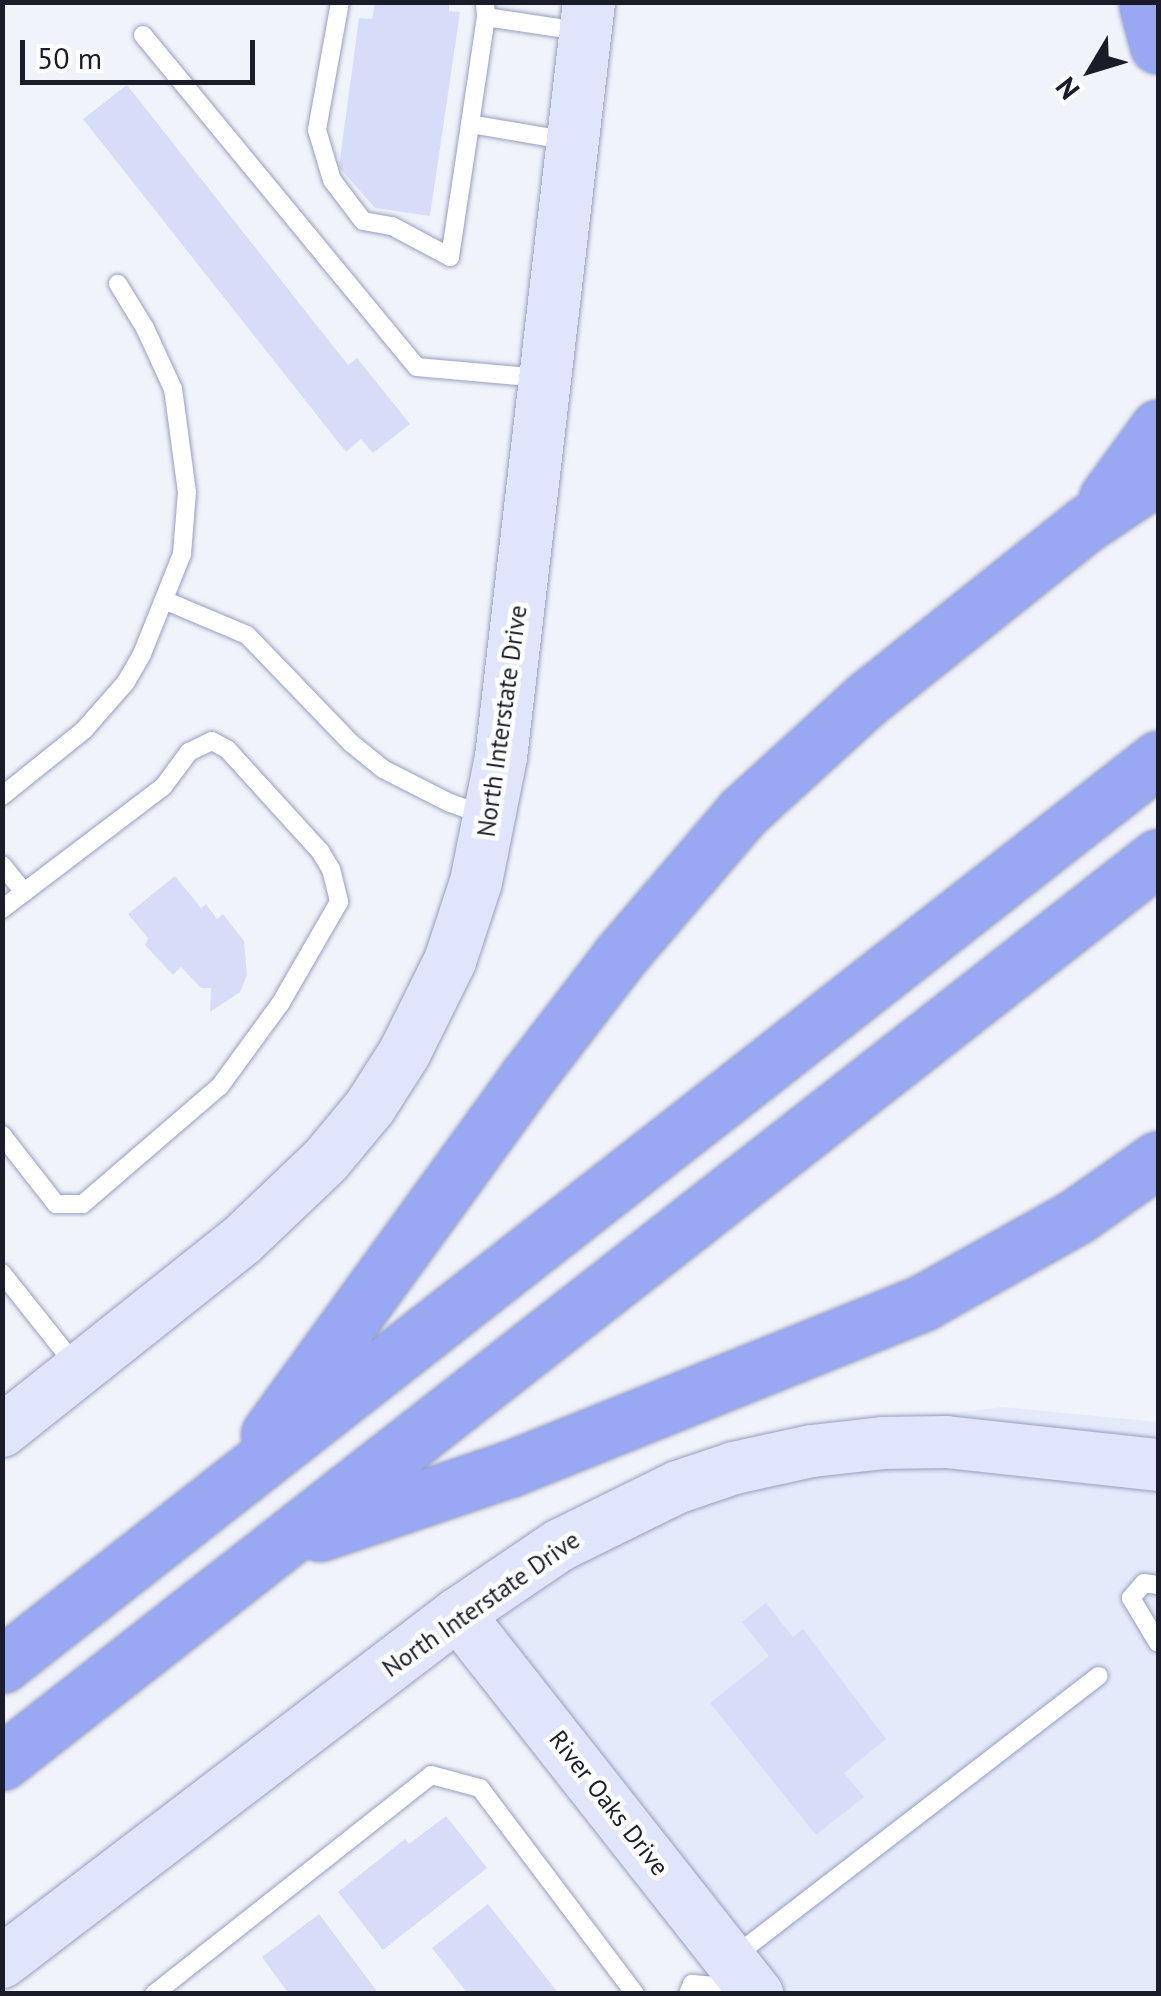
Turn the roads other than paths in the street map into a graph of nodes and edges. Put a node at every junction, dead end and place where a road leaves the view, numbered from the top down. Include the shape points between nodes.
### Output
1 (340, 2) edge
2 (486, 10) edge
3 (588, 17) edge
4 (142, 34) dead end
5 (470, 124) junction
6 (574, 141) junction
7 (118, 284) dead end
8 (546, 379) junction
9 (1158, 428) edge
10 (1158, 476) edge
11 (1086, 524) junction
12 (164, 600) junction
13 (1158, 759) edge
14 (2, 796) edge
15 (492, 818) junction
16 (1158, 856) edge
17 (2, 864) edge
18 (10, 899) edge
19 (2, 1135) edge
20 (1158, 1159) edge
21 (2, 1273) edge
22 (79, 1371) junction
23 (2, 1431) edge
24 (1158, 1465) edge
25 (232, 1486) junction
26 (279, 1547) junction
27 (1158, 1585) edge
28 (458, 1614) junction
29 (1158, 1643) edge
30 (2, 1665) edge
31 (1099, 1676) dead end
32 (2, 1762) edge
33 (2, 1962) edge
34 (735, 1981) edge
35 (154, 1994) edge
36 (635, 1994) edge
37 (688, 1994) edge

1 - 5 lane via 317,130 332,180 364,221 392,226 450,257
2 - 3 lane
2 - 5 lane
3 - 6 main road, North Interstate Drive
4 - 8 lane via 417,367
5 - 6 lane
6 - 8 main road, North Interstate Drive
7 - 12 lane via 160,357 180,417 186,528
8 - 15 main road, North Interstate Drive
9 - 11 highway
10 - 11 highway
11 - 25 highway via 868,698 743,812 528,1076
12 - 14 lane via 142,654 106,708
12 - 15 lane via 247,635 382,769
13 - 25 highway
15 - 22 main road, North Interstate Drive via 450,961 406,1052 370,1107 284,1203
16 - 26 highway
17 - 18 lane
18 - 19 lane via 163,786 189,752 212,741 228,750 320,851 340,902 280,1004 220,1086 83,1204 56,1204
20 - 26 highway via 1077,1216 924,1302 512,1468
21 - 22 lane
22 - 23 main road, North Interstate Drive
24 - 28 main road, North Interstate Drive via 946,1442 812,1451 734,1468 620,1512
25 - 30 highway
26 - 32 highway
27 - 29 lane via 1144,1583 1131,1598
28 - 33 main road, North Interstate Drive
28 - 34 main road, River Oaks Drive
31 - 34 lane
34 - 37 lane via 692,1984
35 - 36 lane via 431,1775 480,1788

